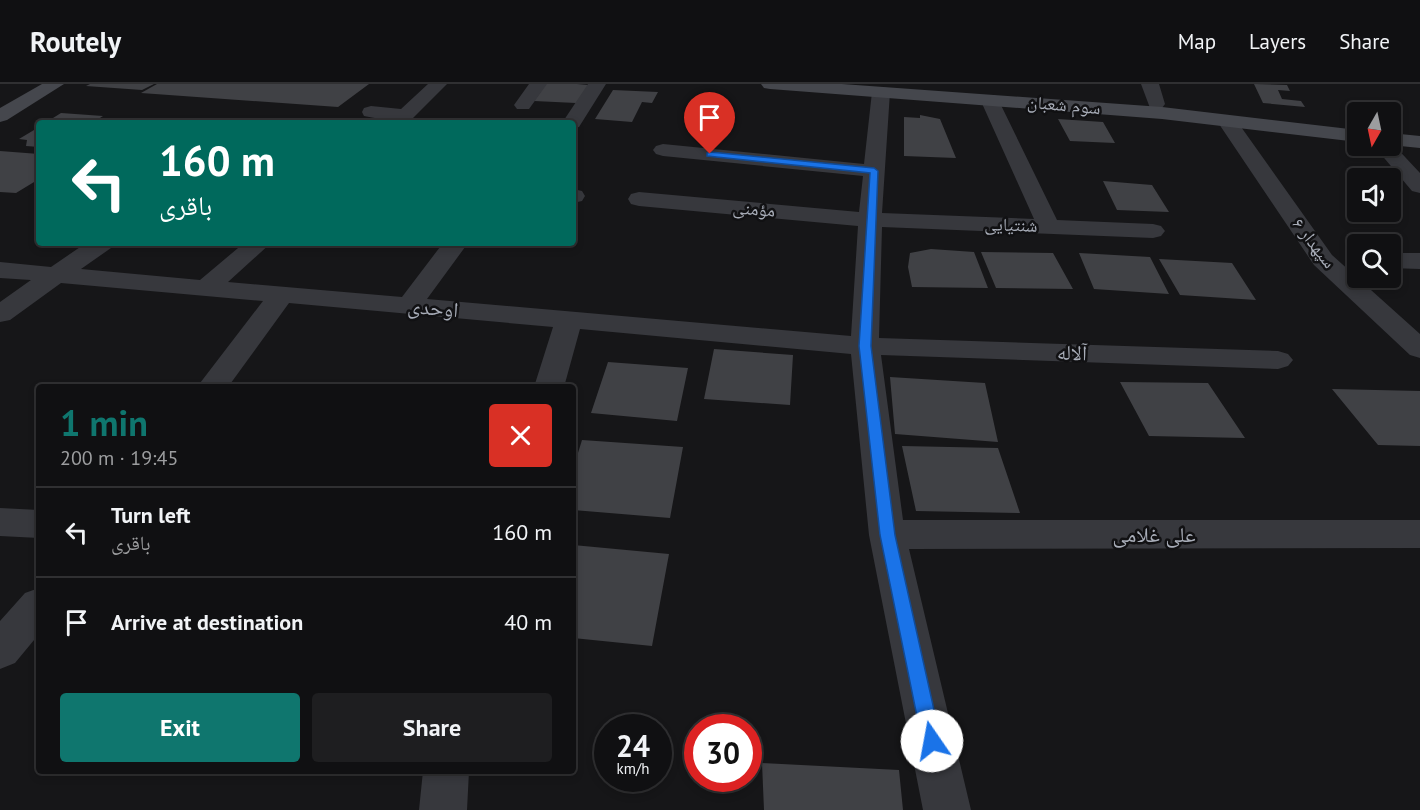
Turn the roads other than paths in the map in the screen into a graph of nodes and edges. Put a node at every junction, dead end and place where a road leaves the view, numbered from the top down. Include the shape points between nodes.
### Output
1 (54, 84) edge
2 (438, 84) edge
3 (538, 84) edge
4 (597, 84) edge
5 (770, 84) edge
6 (1150, 84) edge
7 (885, 88) edge
8 (989, 99) junction
9 (1156, 104) junction
10 (523, 105) dead end
11 (370, 112) dead end
12 (0, 116) edge
13 (574, 120) edge
14 (1227, 121) junction
15 (1347, 124) edge
16 (1401, 130) edge
17 (1420, 132) edge
18 (1347, 135) edge
19 (1401, 140) edge
20 (1420, 142) edge
21 (663, 150) dead end
22 (1393, 156) edge
23 (874, 171) junction
24 (1420, 186) edge
25 (639, 199) dead end
26 (870, 220) junction
27 (1049, 227) junction
28 (1153, 231) dead end
29 (98, 246) edge
30 (255, 246) edge
31 (454, 246) edge
32 (1323, 260) junction
33 (1347, 260) edge
34 (1401, 260) edge
35 (1420, 261) edge
36 (0, 270) edge
37 (56, 274) junction
38 (206, 288) junction
39 (282, 295) junction
40 (409, 306) junction
41 (0, 315) edge
42 (569, 321) junction
43 (865, 346) junction
44 (1420, 349) edge
45 (1278, 360) dead end
46 (214, 384) edge
47 (550, 384) edge
48 (0, 522) edge
49 (36, 525) edge
50 (1420, 534) edge
51 (887, 535) junction
52 (36, 608) edge
53 (0, 650) edge
54 (446, 774) edge
55 (443, 810) edge
56 (947, 810) edge

1 - 12 street
2 - 11 street via 405,115
3 - 10 street
4 - 13 street
5 - 7 street, سوم شعبان
6 - 9 street
7 - 8 street, سوم شعبان
7 - 9 street, سوم شعبان
7 - 23 street
8 - 14 street, سوم شعبان
8 - 27 street
9 - 15 street, سوم شعبان
14 - 18 street, سوم شعبان
14 - 32 street, سپهدار ۶
16 - 17 street
19 - 20 street
21 - 23 street
22 - 24 street
23 - 26 street
25 - 26 street, مؤمنی
26 - 27 street, شنتیایی
26 - 43 street
27 - 28 street, شنتیایی
29 - 37 street
30 - 38 street
31 - 40 street
32 - 33 street
32 - 44 street, سپهدار ۶
34 - 35 street
36 - 37 street, اوحدی
37 - 38 street, اوحدی
37 - 41 street
38 - 39 street, اوحدی
39 - 40 street, اوحدی
39 - 46 street
40 - 42 street, اوحدی
42 - 43 street, اوحدی
42 - 47 street
43 - 45 street, آلاله
43 - 51 street
48 - 49 street
50 - 51 street, علی غلامی
51 - 56 street
52 - 53 street
54 - 55 street

